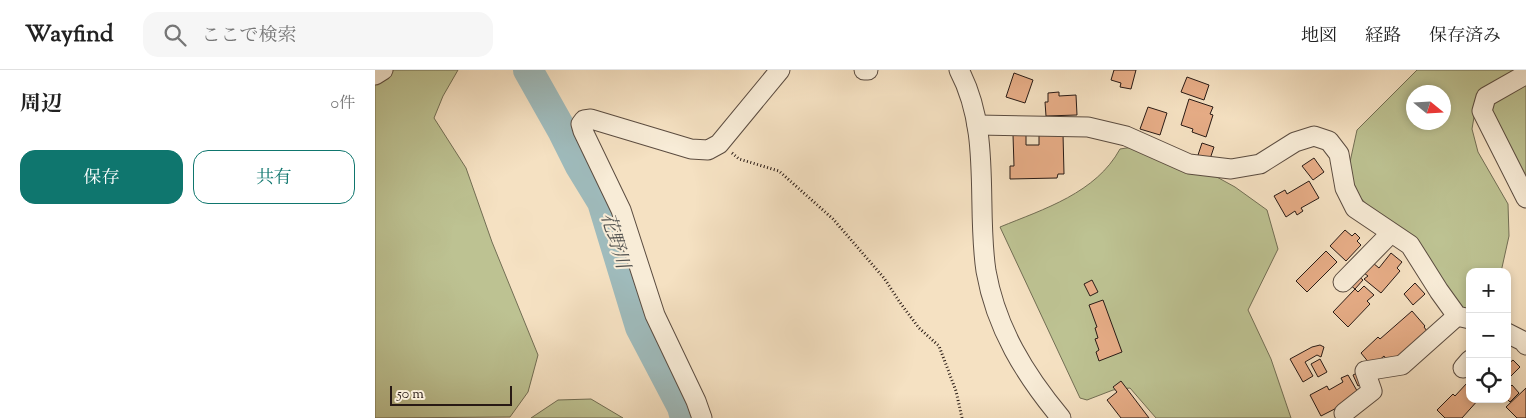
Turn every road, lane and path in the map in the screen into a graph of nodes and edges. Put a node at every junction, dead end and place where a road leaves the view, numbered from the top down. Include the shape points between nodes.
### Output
1 (383, 70) edge
2 (780, 70) edge
3 (864, 70) edge
4 (868, 70) edge
5 (959, 70) edge
6 (1525, 70) edge
7 (375, 75) edge
8 (977, 125) junction
9 (719, 144) junction
10 (1526, 198) edge
11 (1391, 233) junction
12 (1343, 282) dead end
13 (1463, 318) edge
14 (1511, 336) edge
15 (1526, 345) edge
16 (1344, 413) dead end
17 (702, 418) edge
18 (961, 418) edge
19 (1061, 418) edge

1 - 7 street
2 - 9 street
3 - 4 street
5 - 8 street via 966,82
6 - 10 street via 1523,76 1486,97 1482,111
8 - 11 street via 1088,127 1126,136 1189,164 1231,168 1260,164 1295,142 1314,136 1329,141 1339,154 1345,188 1355,208
8 - 19 street via 986,271 995,305 1022,367
9 - 17 street via 707,150 691,150 591,118 581,124 621,210 655,315
9 - 18 path via 739,158 779,171 833,219 884,278 919,328 939,346 956,391
11 - 12 street
11 - 13 street via 1410,245 1439,291
13 - 16 street via 1402,365 1365,371 1372,391
14 - 15 street

